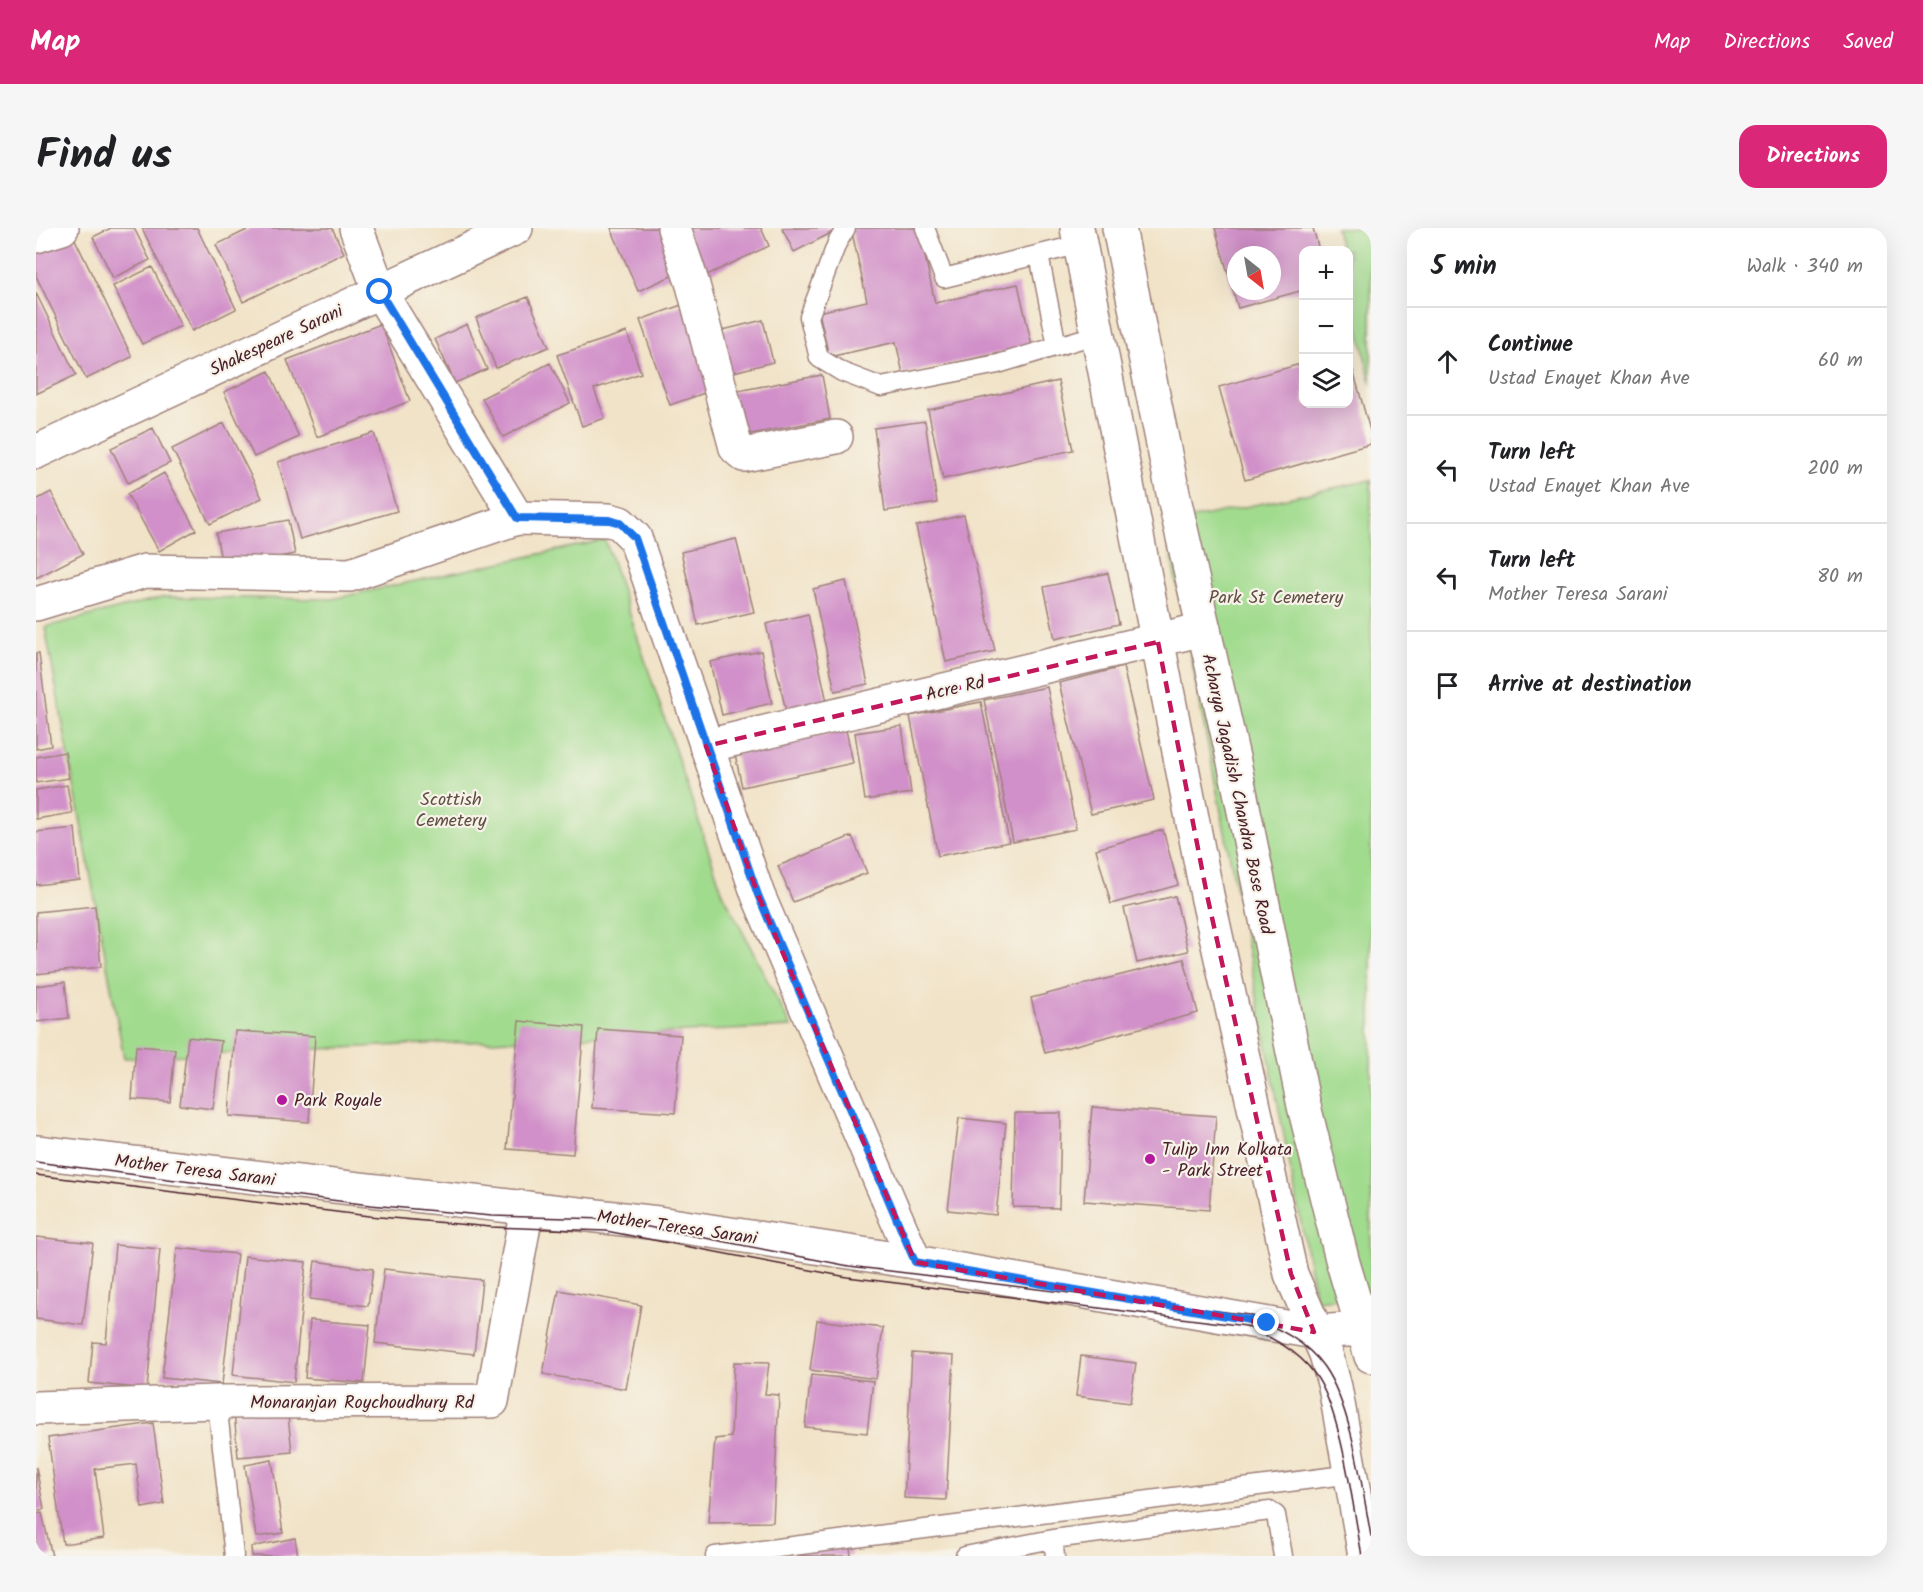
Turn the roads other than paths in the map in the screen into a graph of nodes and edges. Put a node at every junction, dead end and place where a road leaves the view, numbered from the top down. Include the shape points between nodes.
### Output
1 (62, 228) edge
2 (356, 228) edge
3 (516, 228) edge
4 (674, 228) edge
5 (846, 228) edge
6 (925, 228) edge
7 (1119, 228) edge
8 (36, 236) edge
9 (1079, 236) edge
10 (1039, 255) junction
11 (380, 292) junction
12 (1098, 334) junction
13 (1057, 346) junction
14 (836, 437) dead end
15 (36, 452) edge
16 (517, 518) junction
17 (36, 604) edge
18 (1204, 629) junction
19 (1158, 642) junction
20 (706, 746) junction
21 (36, 1152) edge
22 (527, 1208) junction
23 (915, 1262) junction
24 (1314, 1332) junction
25 (1368, 1338) edge
26 (217, 1402) junction
27 (36, 1408) edge
28 (1352, 1474) junction
29 (1054, 1548) edge
30 (234, 1556) edge
31 (715, 1556) edge
32 (965, 1556) edge
33 (1283, 1556) edge
34 (1365, 1556) edge

1 - 8 main road
2 - 11 main road
3 - 11 main road, Shakespeare Sarani
4 - 14 main road via 736,448 744,454
5 - 13 lane via 809,317 819,357 842,372 882,387 998,364
6 - 10 lane via 944,278
7 - 18 main road, Acharya Jagadish Chandra Bose Road
9 - 10 lane
9 - 12 main road
10 - 13 lane
11 - 15 main road, Shakespeare Sarani
11 - 16 main road
12 - 13 lane
12 - 19 main road
16 - 17 main road via 350,575 146,572
16 - 20 main road via 609,520 620,523 635,538
18 - 19 main road, Acre Rd
18 - 25 main road, Acharya Jagadish Chandra Bose Road via 1304,1106 1342,1263
19 - 20 main road, Acre Rd
19 - 24 main road via 1207,895 1288,1263
20 - 23 main road via 758,895
21 - 22 main road, Mother Teresa Sarani
22 - 23 main road, Mother Teresa Sarani via 658,1223
22 - 26 main road, Monaranjan Roychoudhury Rd via 492,1401
23 - 24 main road, Mother Teresa Sarani
24 - 25 main road, Mother Teresa Sarani
24 - 28 main road via 1326,1354 1335,1387
26 - 27 main road, Monaranjan Roychoudhury Rd
26 - 30 lane
28 - 31 lane
28 - 34 main road
29 - 32 lane
29 - 33 lane via 1270,1511 1276,1515

